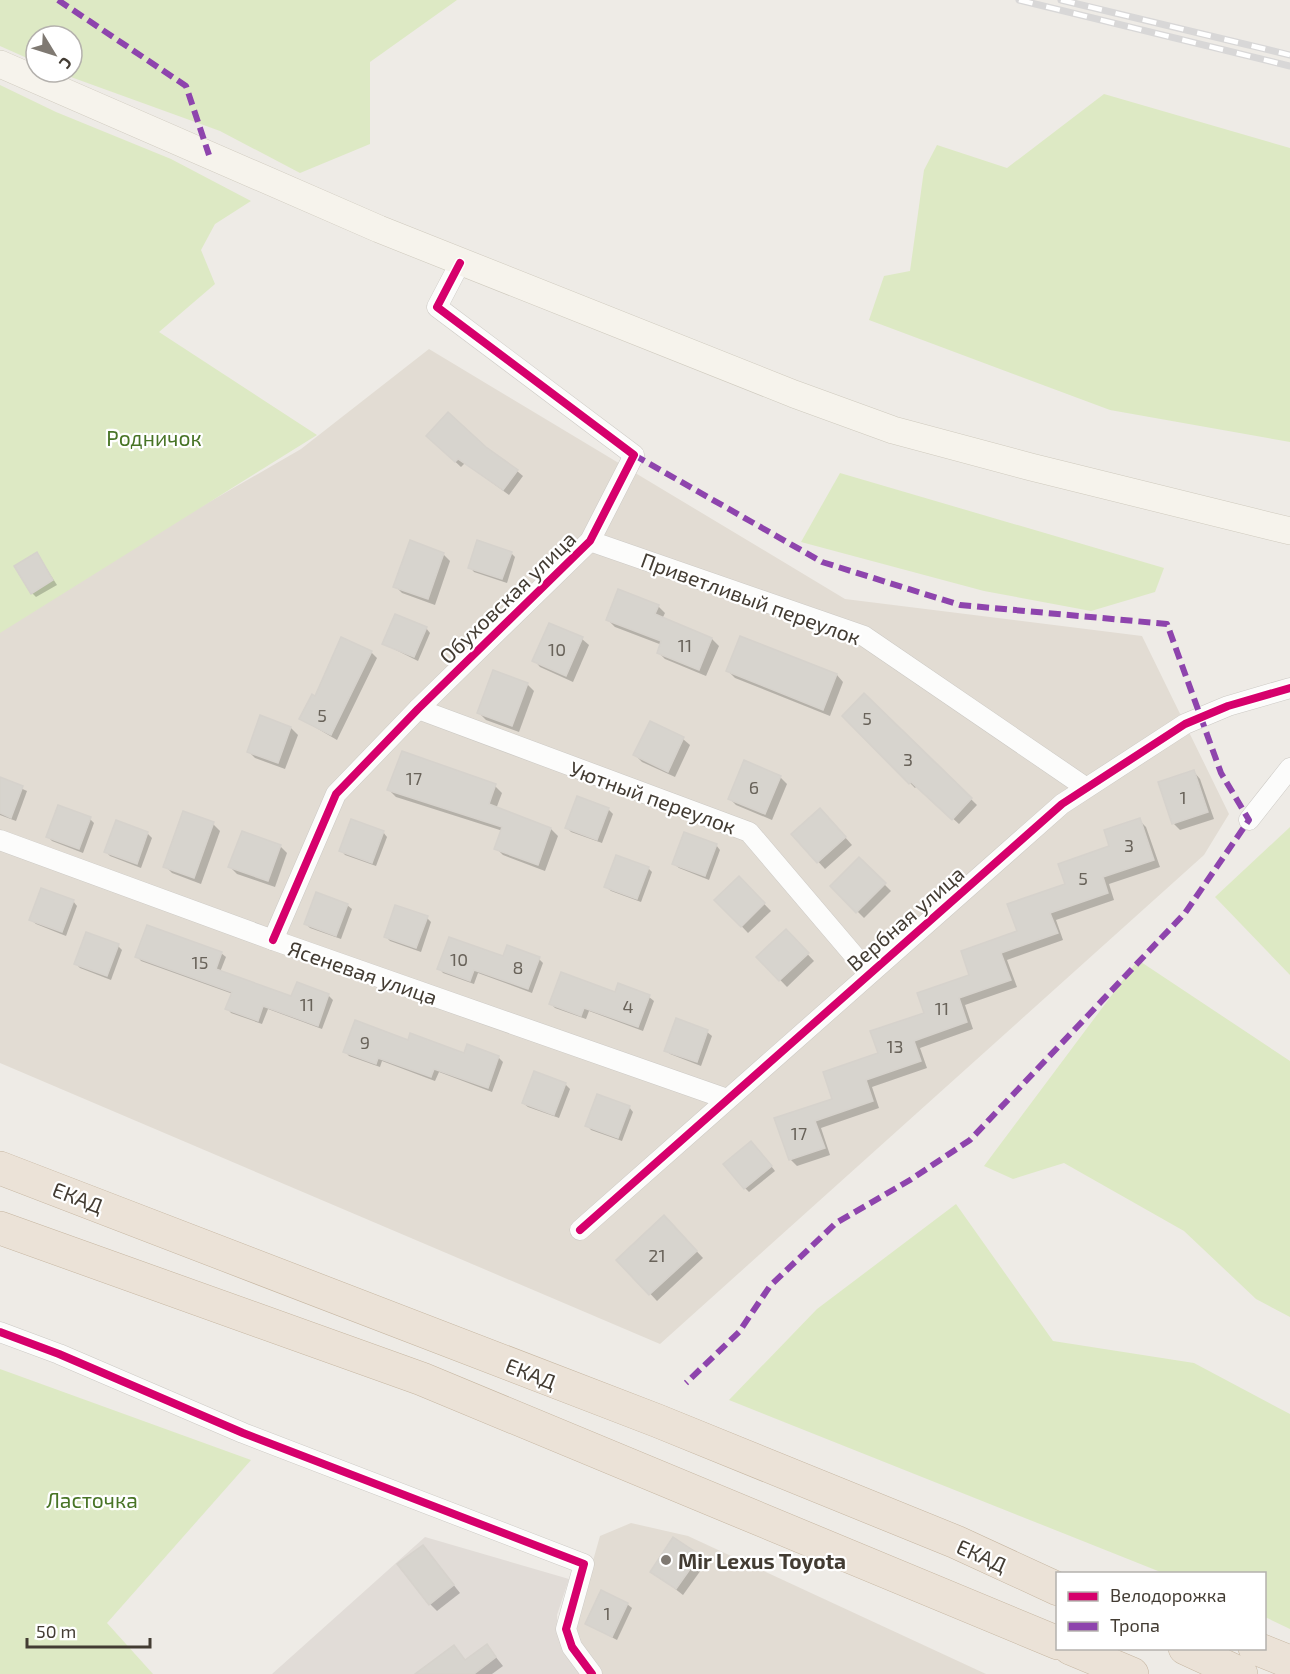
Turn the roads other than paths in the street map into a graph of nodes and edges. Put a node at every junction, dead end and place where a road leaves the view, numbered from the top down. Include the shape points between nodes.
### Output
1 (0, 64) edge
2 (460, 263) junction
3 (1290, 531) edge
4 (590, 541) junction
5 (1290, 688) edge
6 (418, 709) junction
7 (1290, 768) edge
8 (1085, 787) junction
9 (1250, 820) dead end
10 (0, 840) edge
11 (273, 940) junction
12 (869, 973) junction
13 (727, 1099) junction
14 (0, 1168) edge
15 (0, 1228) edge
16 (580, 1230) dead end
17 (0, 1332) edge
18 (956, 1542) junction
19 (1056, 1573) edge
20 (1056, 1588) edge
21 (1056, 1642) edge
22 (1075, 1650) edge
23 (1189, 1650) edge
24 (1260, 1650) edge
25 (1290, 1662) edge
26 (592, 1674) edge
27 (1132, 1674) edge
28 (1240, 1674) edge

1 - 2 main road
2 - 3 main road via 893,430
2 - 4 street, Обуховская улица via 437,307 634,455
4 - 6 street, Обуховская улица
4 - 8 street, Приветливый переулок via 864,636
5 - 8 street, Вербная улица via 1228,706 1185,724
6 - 11 street, Обуховская улица via 336,794
6 - 12 street, Уютный переулок via 749,832
7 - 9 street
8 - 12 street, Вербная улица
10 - 11 street, Ясеневая улица
11 - 13 street, Ясеневая улица
12 - 13 street, Вербная улица
13 - 16 street, Вербная улица
14 - 18 highway, ЕКАД via 658,1421
15 - 21 highway via 422,1379
17 - 26 street via 243,1433 584,1564 566,1629 572,1647
18 - 19 highway
18 - 20 highway, ЕКАД
22 - 27 highway
23 - 28 highway
24 - 25 highway

